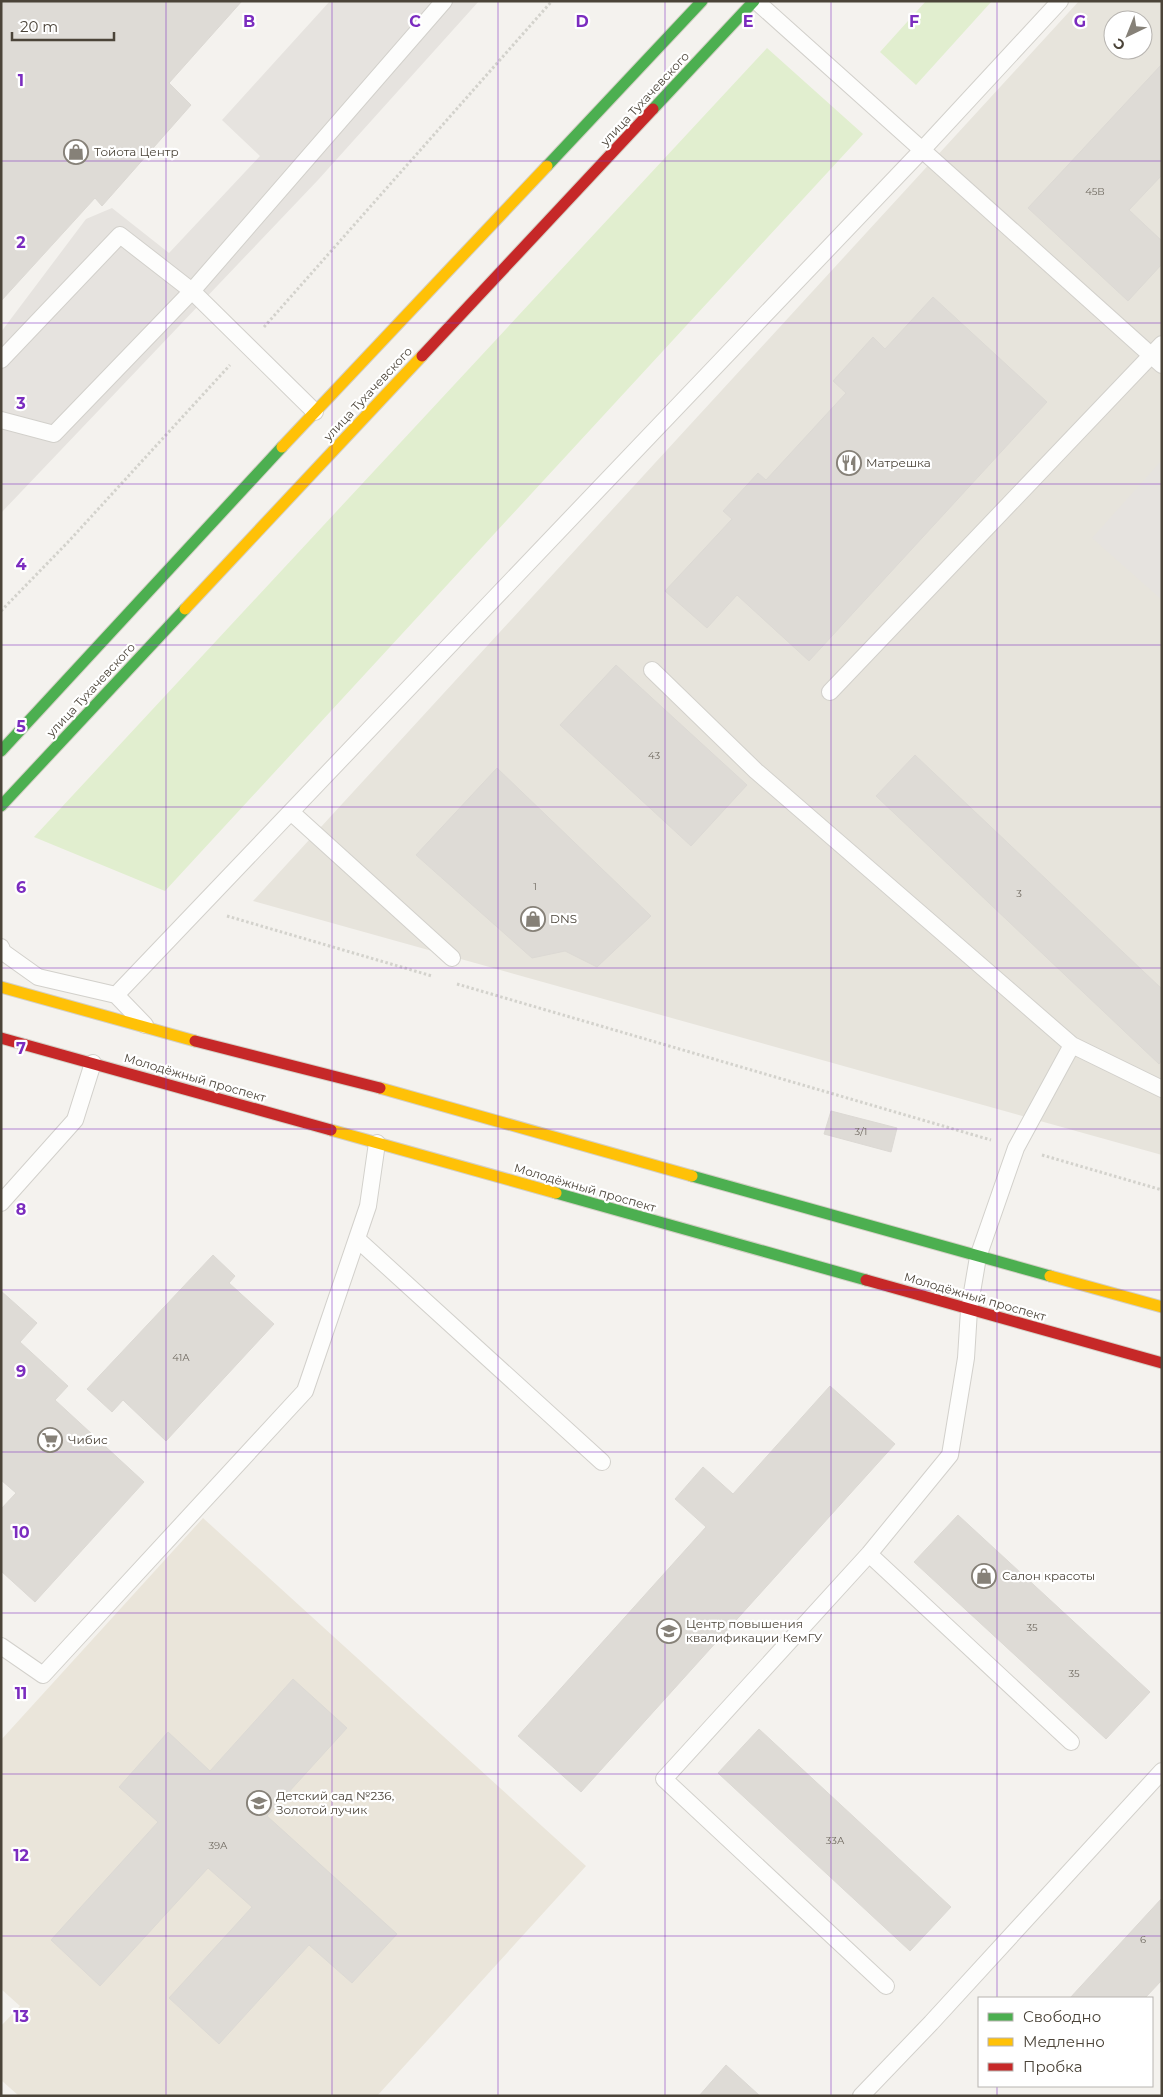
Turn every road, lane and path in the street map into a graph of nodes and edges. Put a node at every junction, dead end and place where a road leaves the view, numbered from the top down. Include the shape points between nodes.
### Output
1 (444, 1) edge
2 (552, 1) edge
3 (702, 1) edge
4 (755, 1) edge
5 (1060, 1) edge
6 (923, 149) junction
7 (192, 291) junction
8 (247, 346) junction
9 (1158, 355) edge
10 (1, 360) edge
11 (315, 412) junction
12 (1, 420) edge
13 (1, 611) edge
14 (652, 670) dead end
15 (830, 692) dead end
16 (1, 751) edge
17 (1, 806) edge
18 (291, 812) junction
19 (198, 908) junction
20 (1, 947) edge
21 (452, 958) dead end
22 (436, 978) dead end
23 (455, 983) dead end
24 (1, 987) edge
25 (116, 995) junction
26 (148, 1029) junction
27 (1, 1038) edge
28 (1072, 1045) junction
29 (93, 1063) junction
30 (1162, 1088) edge
31 (377, 1143) junction
32 (1016, 1148) junction
33 (1162, 1190) edge
34 (1, 1203) edge
35 (357, 1238) junction
36 (978, 1258) junction
37 (1162, 1307) edge
38 (969, 1310) junction
39 (1162, 1363) edge
40 (602, 1462) dead end
41 (869, 1554) junction
42 (1, 1646) edge
43 (1071, 1742) dead end
44 (1162, 1771) edge
45 (886, 1986) dead end
46 (860, 2096) edge

1 - 7 lane
2 - 8 path
3 - 11 main road, улица Тухачевского
4 - 6 lane
4 - 17 main road, улица Тухачевского
5 - 6 lane
6 - 9 lane
6 - 18 lane
7 - 8 lane
7 - 10 lane via 120,235
7 - 12 lane via 54,434
8 - 11 lane
8 - 13 path
9 - 15 lane
11 - 16 main road, улица Тухачевского
14 - 28 lane via 756,771
18 - 19 lane
18 - 21 lane
19 - 22 path
19 - 25 lane
20 - 25 lane via 3,952 38,976
23 - 32 path
24 - 26 main road
25 - 26 lane
26 - 36 main road via 393,1091
27 - 29 main road, Молодёжный проспект
28 - 30 lane
28 - 32 lane
29 - 31 main road, Молодёжный проспект
29 - 34 lane via 75,1120
31 - 35 lane via 368,1206
31 - 38 main road, Молодёжный проспект
32 - 33 path
32 - 36 lane
35 - 40 lane
35 - 42 lane via 305,1391 43,1675
36 - 37 main road
36 - 38 lane
38 - 39 main road, Молодёжный проспект
38 - 41 lane via 966,1358 950,1455
41 - 43 lane
41 - 45 lane via 664,1779
44 - 46 lane

